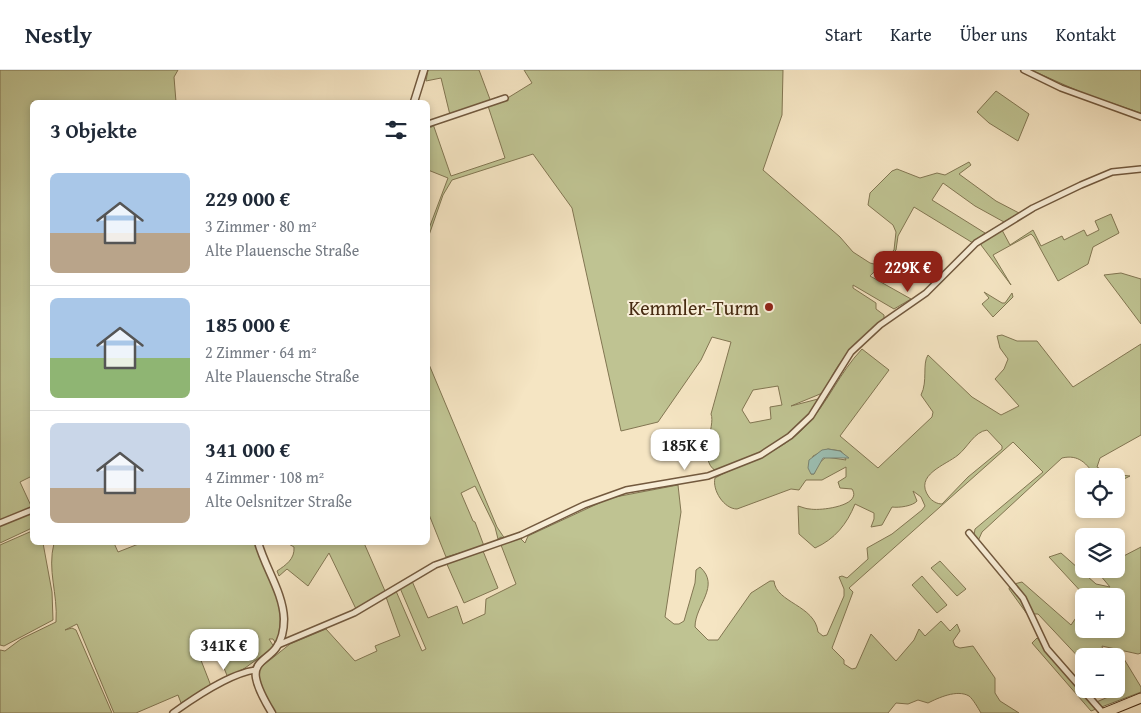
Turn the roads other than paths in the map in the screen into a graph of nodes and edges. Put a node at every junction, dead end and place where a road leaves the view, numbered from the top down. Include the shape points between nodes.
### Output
1 (424, 70) edge
2 (1024, 70) edge
3 (505, 98) dead end
4 (415, 100) edge
5 (1141, 117) edge
6 (430, 123) edge
7 (1141, 169) edge
8 (30, 511) edge
9 (0, 523) edge
10 (969, 533) dead end
11 (259, 545) edge
12 (278, 645) junction
13 (256, 670) junction
14 (1141, 698) edge
15 (173, 713) edge
16 (272, 713) edge
17 (1103, 713) edge

1 - 4 street
2 - 5 street via 1061,88
3 - 6 street
7 - 12 street via 1112,172 1072,188 976,243 926,293 880,325 851,352 816,410 802,426 761,455 708,476 611,494 511,538 449,558 354,613
8 - 9 street
10 - 17 street via 1023,598 1047,649
11 - 12 street via 283,609 284,625
12 - 13 street
13 - 15 street via 223,683
13 - 16 street via 259,688
14 - 17 main road

